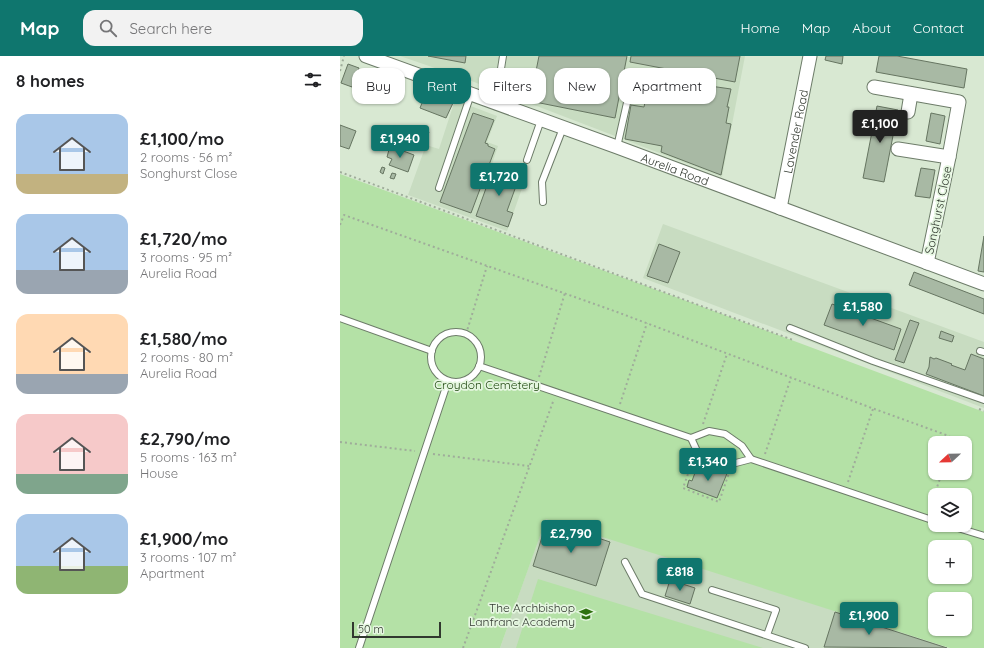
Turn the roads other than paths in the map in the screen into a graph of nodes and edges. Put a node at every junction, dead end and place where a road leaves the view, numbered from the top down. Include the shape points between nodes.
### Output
1 (366, 56) edge
2 (503, 56) edge
3 (810, 56) edge
4 (501, 68) edge
5 (413, 73) edge
6 (874, 87) dead end
7 (471, 94) edge
8 (911, 94) junction
9 (468, 104) edge
10 (627, 104) edge
11 (908, 112) dead end
12 (541, 120) junction
13 (563, 128) junction
14 (617, 147) junction
15 (898, 149) dead end
16 (949, 157) junction
17 (526, 160) dead end
18 (439, 188) dead end
19 (543, 202) dead end
20 (780, 208) junction
21 (927, 263) junction
22 (984, 284) edge
23 (340, 318) edge
24 (790, 328) dead end
25 (432, 351) junction
26 (480, 366) junction
27 (448, 381) junction
28 (984, 400) edge
29 (691, 438) junction
30 (751, 459) junction
31 (928, 519) edge
32 (971, 532) edge
33 (984, 536) edge
34 (625, 562) dead end
35 (712, 590) dead end
36 (767, 636) junction
37 (358, 648) edge
38 (804, 648) edge

1 - 5 street, Aurelia Road
2 - 4 lane
3 - 20 street, Lavender Road
6 - 8 street, Songhurst Close
7 - 12 street, Aurelia Road
8 - 11 street
8 - 16 street, Songhurst Close via 959,102
9 - 18 lane
10 - 14 lane
12 - 13 street, Aurelia Road
12 - 17 lane
13 - 14 street, Aurelia Road
13 - 19 lane via 542,182
14 - 20 street, Aurelia Road
15 - 16 street, Songhurst Close
16 - 21 street, Songhurst Close
20 - 21 street, Aurelia Road
21 - 22 street, Aurelia Road
23 - 25 lane
24 - 28 lane via 873,361
25 - 26 lane via 438,340 448,334 466,334 480,350
25 - 27 lane via 432,366 441,378
26 - 27 lane via 476,373 463,382
26 - 29 lane
27 - 37 lane
29 - 30 lane via 697,451 713,461 732,464
29 - 30 lane via 709,431 725,434 742,446
30 - 31 lane
32 - 33 lane
34 - 36 lane via 642,594
35 - 36 lane via 776,610
36 - 38 lane

